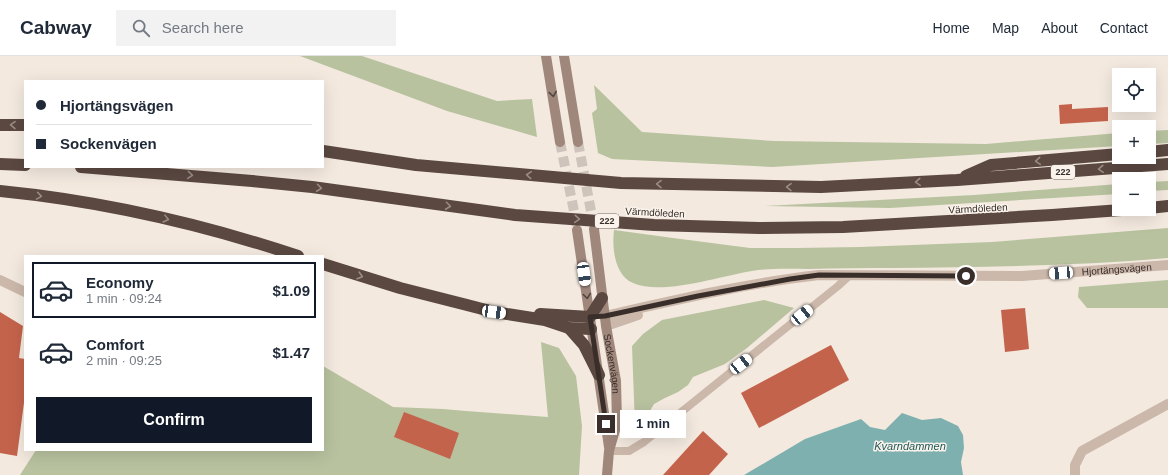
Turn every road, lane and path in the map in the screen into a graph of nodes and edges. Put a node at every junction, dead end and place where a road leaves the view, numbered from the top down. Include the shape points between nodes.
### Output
1 (546, 56) edge
2 (564, 56) edge
3 (0, 125) edge
4 (24, 125) edge
5 (560, 142) tunnel mouth
6 (578, 142) tunnel mouth
7 (1168, 150) edge
8 (324, 151) edge
9 (1156, 151) edge
10 (1112, 155) edge
11 (0, 164) edge
12 (1168, 164) edge
13 (24, 165) edge
14 (93, 168) edge
15 (957, 180) junction
16 (0, 191) edge
17 (1168, 206) edge
18 (1156, 207) edge
19 (1112, 211) edge
20 (594, 229) tunnel mouth
21 (577, 230) tunnel mouth
22 (295, 255) edge
23 (324, 264) edge
24 (1168, 265) edge
25 (850, 275) junction
26 (0, 280) edge
27 (24, 292) edge
28 (602, 298) junction
29 (467, 305) junction
30 (605, 321) junction
31 (591, 323) junction
32 (569, 328) junction
33 (599, 375) junction
34 (1168, 404) edge
35 (609, 451) junction
36 (608, 475) edge
37 (1075, 475) edge

1 -> 5 main road
2 - 6 main road
4 -> 3 highway
7 - 9 highway
15 -> 8 highway, 222 via 821,187 621,183 416,165
10 -> 15 highway via 992,165
11 - 13 highway
12 -> 15 highway, 222
14 -> 19 highway, Värmdöleden / 222 via 282,184 515,215 654,225 843,227
16 -> 22 highway via 129,210
17 - 18 highway
20 - 28 main road, Sockenvägen
21 -> 31 main road, Sockenvägen
23 -> 29 highway
24 - 25 street, Hjortängsvägen via 1022,276
25 - 30 street, Hjortängsvägen via 819,275 790,279 683,299
25 - 35 lane via 644,442 629,451
26 - 27 street
28 - 30 main road, Sockenvägen
28 - 31 highway
29 - 31 highway
29 - 32 highway via 545,320
30 - 31 main road
30 - 35 main road, Sockenvägen via 616,381 617,423
31 - 32 highway
31 - 33 main road, Sockenvägen
32 - 33 highway via 584,345
33 - 35 main road, Sockenvägen
34 - 37 street via 1082,451 1075,465
35 - 36 main road, Sockenvägen

